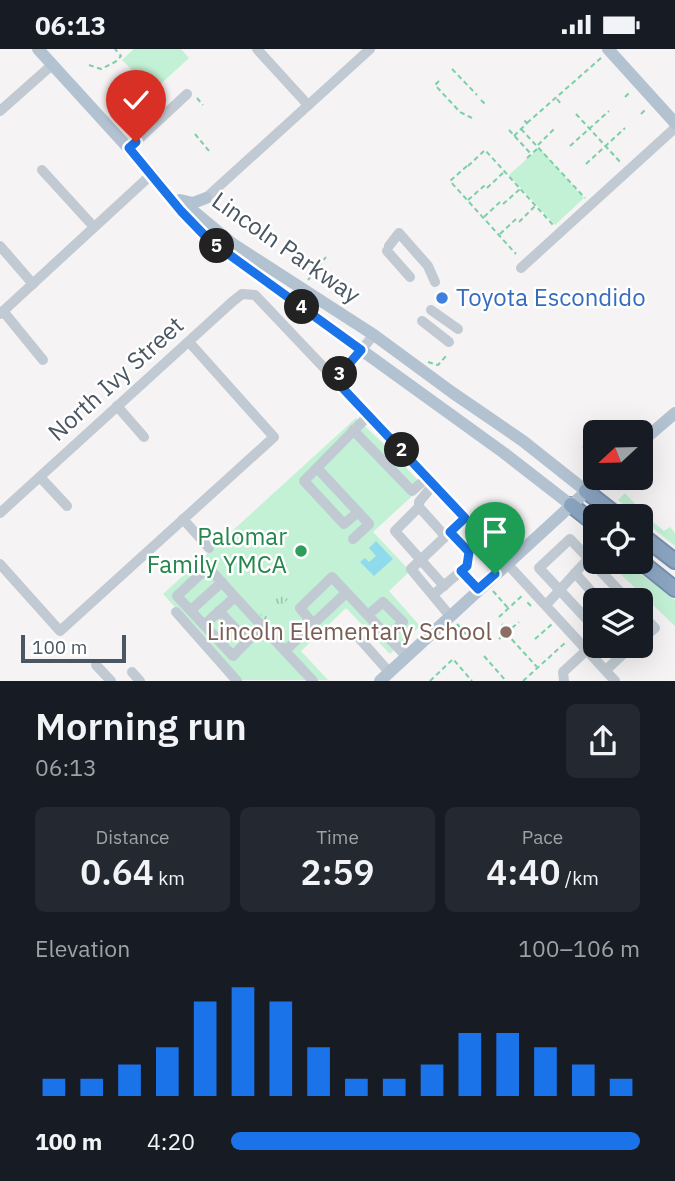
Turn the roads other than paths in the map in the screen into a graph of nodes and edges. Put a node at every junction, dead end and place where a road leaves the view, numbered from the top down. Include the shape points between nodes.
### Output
1 (257, 49) edge
2 (370, 49) edge
3 (40, 50) edge
4 (604, 53) edge
5 (52, 65) junction
6 (192, 96) road end
7 (309, 105) junction
8 (0, 111) edge
9 (675, 125) edge
10 (129, 148) junction
11 (42, 170) dead end
12 (152, 173) junction
13 (206, 198) joint
14 (180, 200) junction
15 (94, 227) junction
16 (0, 246) edge
17 (521, 268) dead end
18 (410, 277) dead end
19 (435, 282) dead end
20 (33, 284) junction
21 (430, 310) dead end
22 (2, 312) edge
23 (422, 321) dead end
24 (458, 329) dead end
25 (374, 335) junction
26 (189, 342) junction
27 (449, 342) dead end
28 (361, 350) junction
29 (43, 360) dead end
30 (335, 380) junction
31 (117, 406) junction
32 (675, 413) edge
33 (369, 415) junction
34 (353, 431) junction
35 (653, 432) edge
36 (144, 437) dead end
37 (317, 468) junction
38 (40, 477) junction
39 (431, 481) junction
40 (586, 491) junction
41 (603, 504) edge
42 (571, 505) junction
43 (67, 506) dead end
44 (419, 507) junction
45 (358, 512) junction
46 (0, 513) edge
47 (583, 514) edge
48 (465, 518) junction
49 (183, 519) junction
50 (448, 534) junction
51 (484, 538) junction
52 (353, 539) dead end
53 (653, 544) edge
54 (209, 548) dead end
55 (469, 552) junction
56 (583, 553) edge
57 (420, 559) junction
58 (675, 561) edge
59 (507, 563) junction
60 (0, 564) edge
61 (583, 564) edge
62 (461, 571) junction
63 (653, 571) edge
64 (575, 573) junction
65 (603, 574) edge
66 (222, 582) junction
67 (444, 586) junction
68 (482, 586) junction
69 (588, 588) edge
70 (616, 588) edge
71 (675, 589) edge
72 (560, 590) junction
73 (346, 593) junction
74 (433, 595) junction
75 (235, 597) junction
76 (545, 605) junction
77 (191, 610) junction
78 (219, 611) junction
79 (176, 612) dead end
80 (368, 615) junction
81 (450, 615) junction
82 (583, 615) edge
83 (313, 624) junction
84 (204, 625) junction
85 (262, 626) junction
86 (352, 630) dead end
87 (388, 637) junction
88 (247, 641) junction
89 (583, 646) edge
90 (285, 651) junction
91 (583, 654) edge
92 (406, 656) junction
93 (595, 658) edge
94 (619, 658) edge
95 (96, 665) dead end
96 (606, 670) junction
97 (132, 672) dead end
98 (384, 676) edge
99 (111, 681) edge
100 (140, 681) edge
101 (237, 681) edge
102 (313, 681) edge
103 (564, 681) edge
104 (615, 681) edge

1 - 7 street
2 - 7 street
3 - 5 main road
4 - 9 main road
5 - 8 street
5 - 10 main road
6 - 10 street
7 - 13 street
9 - 17 street
10 - 12 main road
11 - 15 street
12 - 14 main road, Lincoln Parkway
12 - 15 street
12 - 28 main road, Lincoln Parkway via 209,240
13 - 14 main road via 193,203
14 - 25 main road, Lincoln Parkway via 233,244
15 - 20 street
16 - 20 street
18 - 19 street via 388,248 399,233 428,265
20 - 22 street
21 - 24 street
22 - 29 street
23 - 27 street
25 - 28 street
25 - 40 main road, Lincoln Parkway
26 - 30 street, North Ivy Street via 242,294 255,295
26 - 31 street, North Ivy Street
26 - 49 street via 274,437
28 - 30 street
28 - 42 main road, Lincoln Parkway
30 - 33 street
31 - 36 street
31 - 38 street, North Ivy Street
32 - 35 main road
33 - 34 street
33 - 39 street
34 - 37 street
34 - 39 street via 412,491
37 - 45 street
37 - 45 street via 304,481 344,524
38 - 43 street
38 - 46 street, North Ivy Street
39 - 44 street
39 - 48 street
40 - 41 highway, Lincoln Parkway
40 - 42 main road
42 - 47 highway, Lincoln Parkway
42 - 59 main road
44 - 50 street
44 - 57 street via 395,531
45 - 52 street via 369,524
48 - 50 street
48 - 51 street
49 - 54 street
49 - 60 street via 60,631
50 - 55 street
50 - 57 street
51 - 55 street
51 - 59 street
53 - 58 highway
55 - 62 street via 467,566
56 - 72 street via 570,539 539,568
57 - 67 street
57 - 74 street via 411,569
59 - 68 main road
59 - 76 street
61 - 64 street
62 - 67 street
62 - 68 street
63 - 71 highway
64 - 69 street
64 - 72 street
65 - 70 street
66 - 75 street
66 - 77 street
66 - 77 street via 208,567 177,596
67 - 74 street
68 - 81 main road
72 - 76 street
72 - 82 street
73 - 80 street
73 - 83 street
73 - 83 street via 332,577 300,608
74 - 81 street
75 - 78 street
75 - 85 street
76 - 89 street
77 - 84 street
78 - 84 street
78 - 88 street
79 - 101 street
80 - 87 street
80 - 87 street via 383,602 402,622
81 - 92 main road
83 - 90 street
84 - 88 street via 233,656
85 - 88 street
85 - 90 street
86 - 98 street
87 - 92 street
90 - 102 street
91 - 103 street via 563,672
92 - 98 main road
93 - 96 street
94 - 96 street
95 - 99 street
96 - 104 street
97 - 100 street

